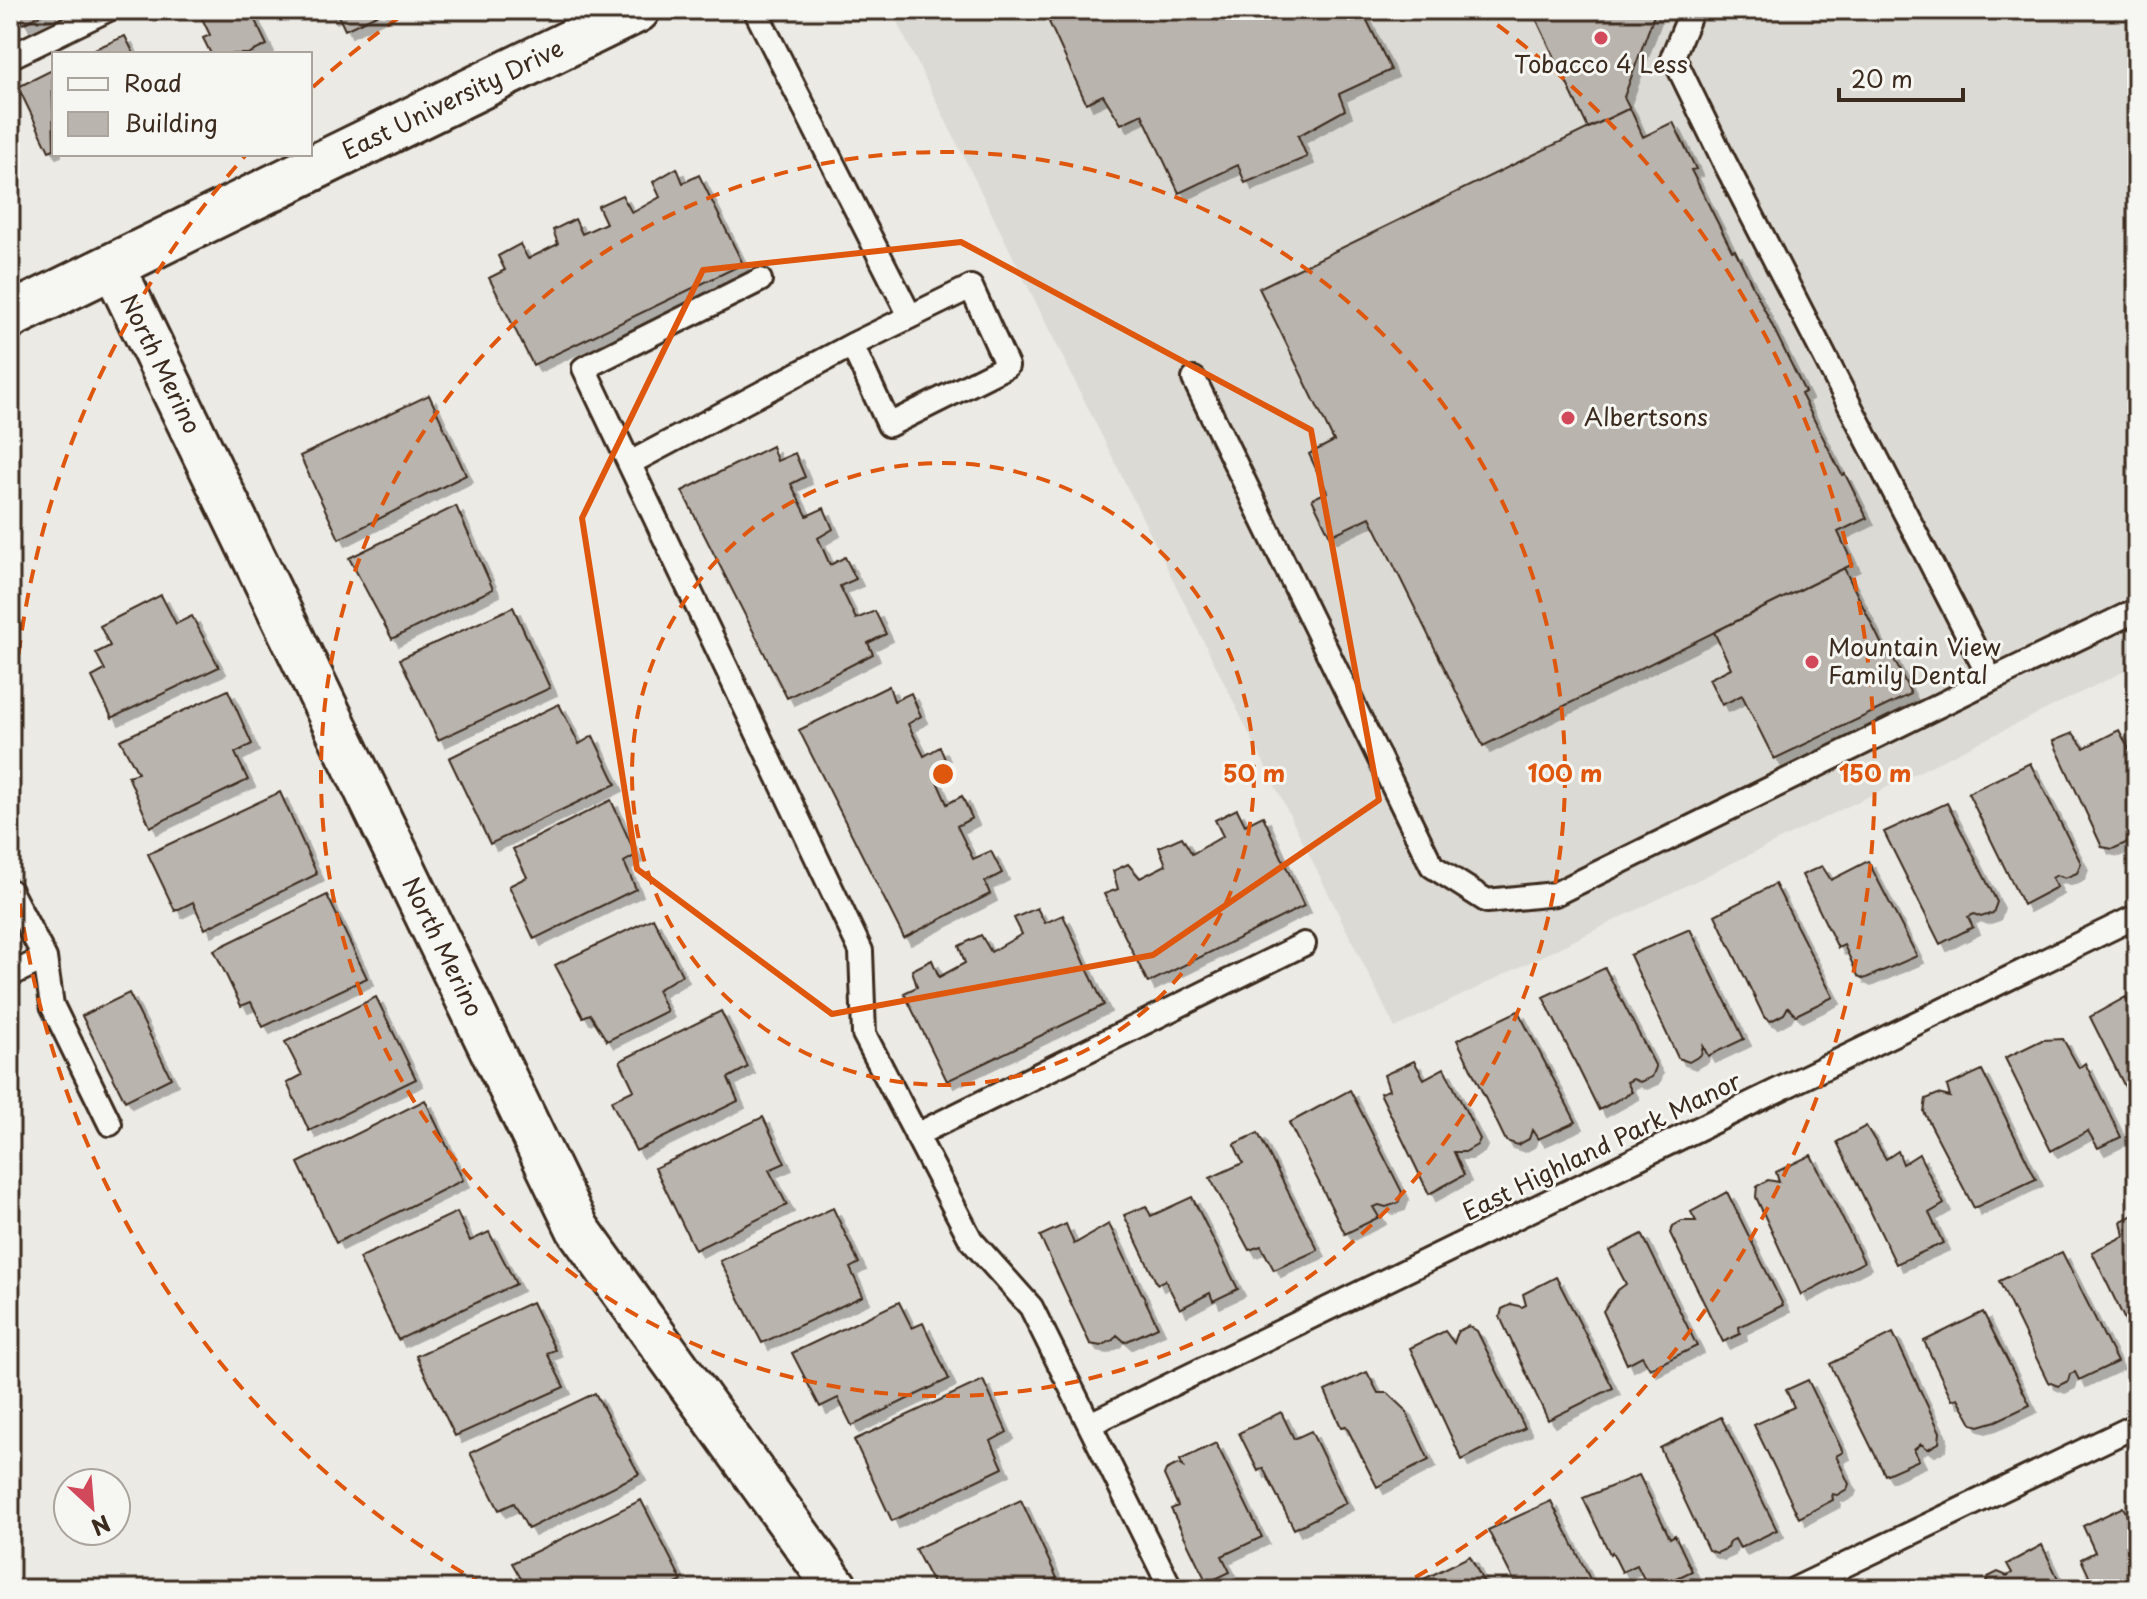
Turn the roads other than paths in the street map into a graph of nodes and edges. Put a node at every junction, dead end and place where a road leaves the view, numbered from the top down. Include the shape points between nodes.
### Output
1 (107, 10) edge
2 (637, 10) edge
3 (755, 10) edge
4 (1692, 10) edge
5 (10, 57) edge
6 (113, 266) junction
7 (760, 280) dead end
8 (10, 316) edge
9 (910, 316) junction
10 (852, 345) junction
11 (1194, 379) dead end
12 (630, 463) junction
13 (2137, 610) edge
14 (1991, 680) junction
15 (10, 891) edge
16 (2137, 916) edge
17 (1304, 944) dead end
18 (45, 958) junction
19 (10, 975) edge
20 (110, 1124) dead end
21 (916, 1135) junction
22 (1090, 1424) junction
23 (2137, 1425) edge
24 (837, 1589) edge
25 (1171, 1589) edge
26 (1795, 1589) edge

1 - 5 lane
2 - 6 main road, East University Drive
3 - 9 lane
4 - 14 lane via 1673,56
6 - 8 main road, East University Drive
6 - 24 street, North Merino via 578,1229
7 - 12 lane via 584,368
9 - 10 lane
9 - 10 lane via 971,287 1007,366 889,425
10 - 12 lane
11 - 14 lane via 1432,866 1487,901 1555,894
12 - 21 lane via 861,951 864,1034
13 - 14 lane
15 - 18 lane
16 - 22 lane, East Highland Park Manor
17 - 21 lane
18 - 19 lane
18 - 20 lane via 52,1005
21 - 22 lane via 971,1240 1031,1307
22 - 25 lane
23 - 26 lane

